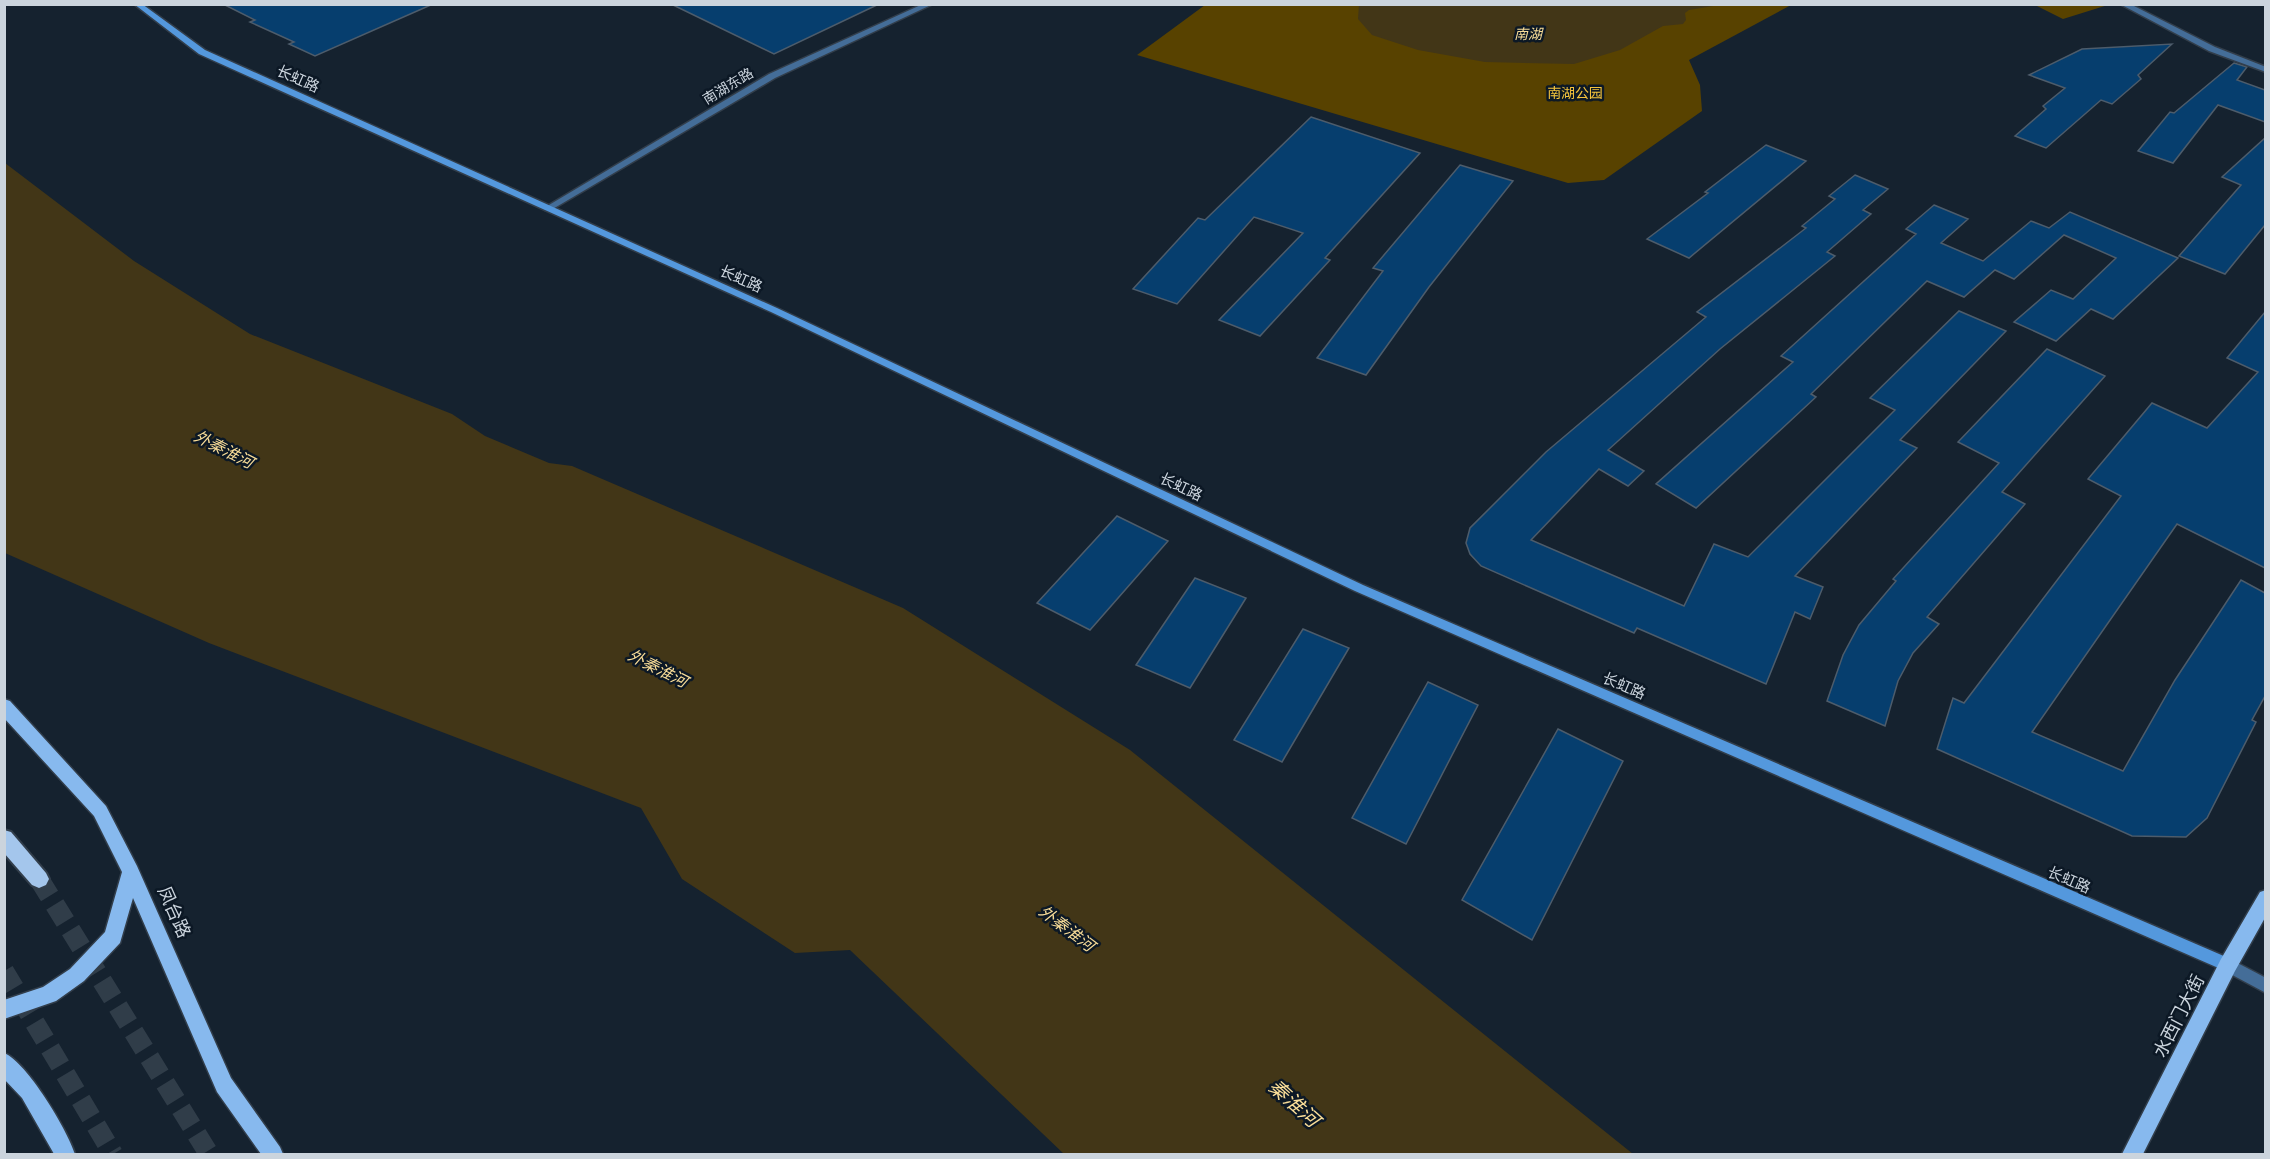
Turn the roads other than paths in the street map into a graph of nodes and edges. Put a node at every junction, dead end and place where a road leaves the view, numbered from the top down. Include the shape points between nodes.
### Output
1 (137, 4) edge
2 (930, 4) edge
3 (2123, 4) edge
4 (2143, 4) edge
5 (2136, 10) junction
6 (2265, 70) edge
7 (548, 208) junction
8 (4, 706) edge
9 (4, 838) edge
10 (131, 872) junction
11 (39, 879) tunnel mouth
12 (2265, 898) edge
13 (2228, 965) junction
14 (2265, 986) edge
15 (4, 1010) edge
16 (4, 1063) edge
17 (65, 1155) edge
18 (273, 1155) edge
19 (2132, 1155) edge

1 - 7 main road, 长虹路 via 202,52
2 - 7 street, 南湖东路 via 772,76
3 - 5 street
4 - 5 street
5 - 6 street via 2212,49
7 - 13 main road, 长虹路 via 784,315 1359,588
8 - 10 main road, 凤台路 via 100,812
9 - 11 highway
10 - 15 main road via 113,936 78,975 49,994
10 - 18 main road, 凤台路 via 224,1085
12 - 13 main road, 水西门大街
13 - 14 street
13 - 19 main road, 水西门大街
16 - 17 main road via 29,1092

